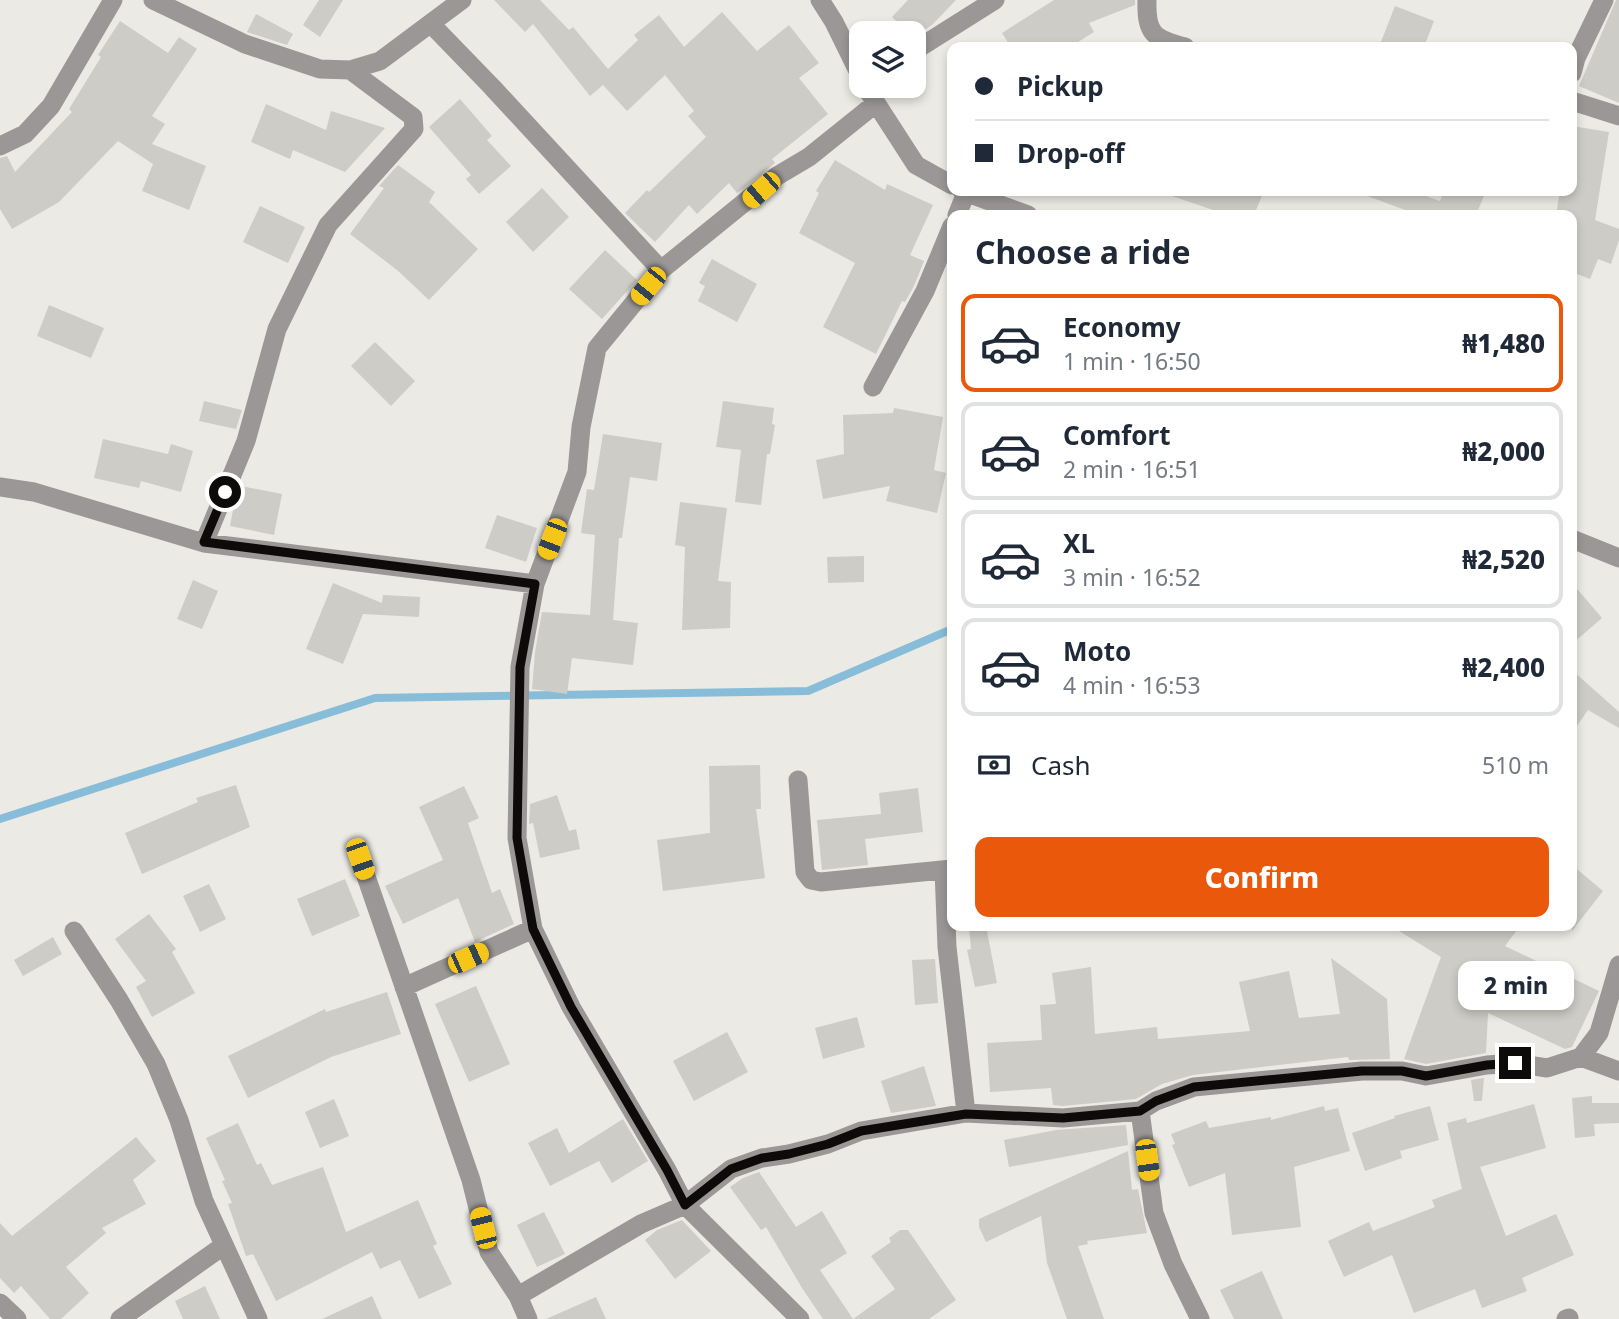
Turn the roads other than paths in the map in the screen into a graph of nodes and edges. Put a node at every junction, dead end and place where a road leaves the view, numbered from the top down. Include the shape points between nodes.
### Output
1 (113, 0) edge
2 (153, 0) edge
3 (462, 0) edge
4 (820, 0) edge
5 (995, 0) edge
6 (1147, 0) edge
7 (1604, 0) edge
8 (431, 24) junction
9 (1172, 42) edge
10 (926, 43) edge
11 (849, 53) edge
12 (1577, 56) edge
13 (350, 70) junction
14 (872, 98) edge
15 (1577, 103) edge
16 (875, 104) junction
17 (1619, 116) edge
18 (0, 146) edge
19 (947, 183) edge
20 (976, 196) edge
21 (1014, 210) edge
22 (947, 238) edge
23 (661, 270) junction
24 (873, 387) dead end
25 (0, 488) edge
26 (1577, 540) edge
27 (204, 542) junction
28 (1619, 558) edge
29 (535, 584) junction
30 (798, 780) dead end
31 (360, 859) dead end
32 (947, 870) edge
33 (533, 929) junction
34 (74, 930) dead end
35 (947, 931) edge
36 (1619, 965) edge
37 (404, 988) junction
38 (1581, 1057) junction
39 (1619, 1071) edge
40 (1140, 1111) junction
41 (966, 1114) junction
42 (685, 1205) junction
43 (223, 1246) junction
44 (517, 1296) junction
45 (0, 1303) edge
46 (18, 1319) edge
47 (120, 1319) edge
48 (258, 1319) edge
49 (528, 1319) edge
50 (800, 1319) edge
51 (1200, 1319) edge

1 - 18 street via 51,106 25,134
2 - 13 street via 245,44 320,69
3 - 8 street
4 - 11 street
5 - 10 street
6 - 9 street via 1147,21 1154,35
7 - 12 street
8 - 13 street via 380,61
8 - 23 street
13 - 27 street via 412,117 414,129 328,225 277,329 246,441
14 - 16 street
15 - 17 street
16 - 19 street via 916,165
16 - 23 street
20 - 21 street
22 - 24 street via 925,291
23 - 29 street via 597,348 581,427 578,472
25 - 27 street via 34,492
26 - 28 street
27 - 29 street
29 - 33 street via 520,667 517,838
30 - 32 street via 805,872 811,880
31 - 37 street
33 - 37 street
33 - 42 street via 571,1007
34 - 43 street via 156,1064
35 - 41 street
36 - 38 street via 1599,1033
37 - 44 street via 471,1180 489,1252
38 - 39 street
38 - 40 street via 1547,1068 1515,1063 1426,1076 1362,1071 1194,1087
40 - 41 street via 1063,1118
40 - 51 street via 1154,1213
41 - 42 street via 861,1131 828,1144 762,1158 731,1169
42 - 44 street via 641,1224
42 - 50 street
43 - 47 street
43 - 48 street
44 - 49 street
45 - 46 street

